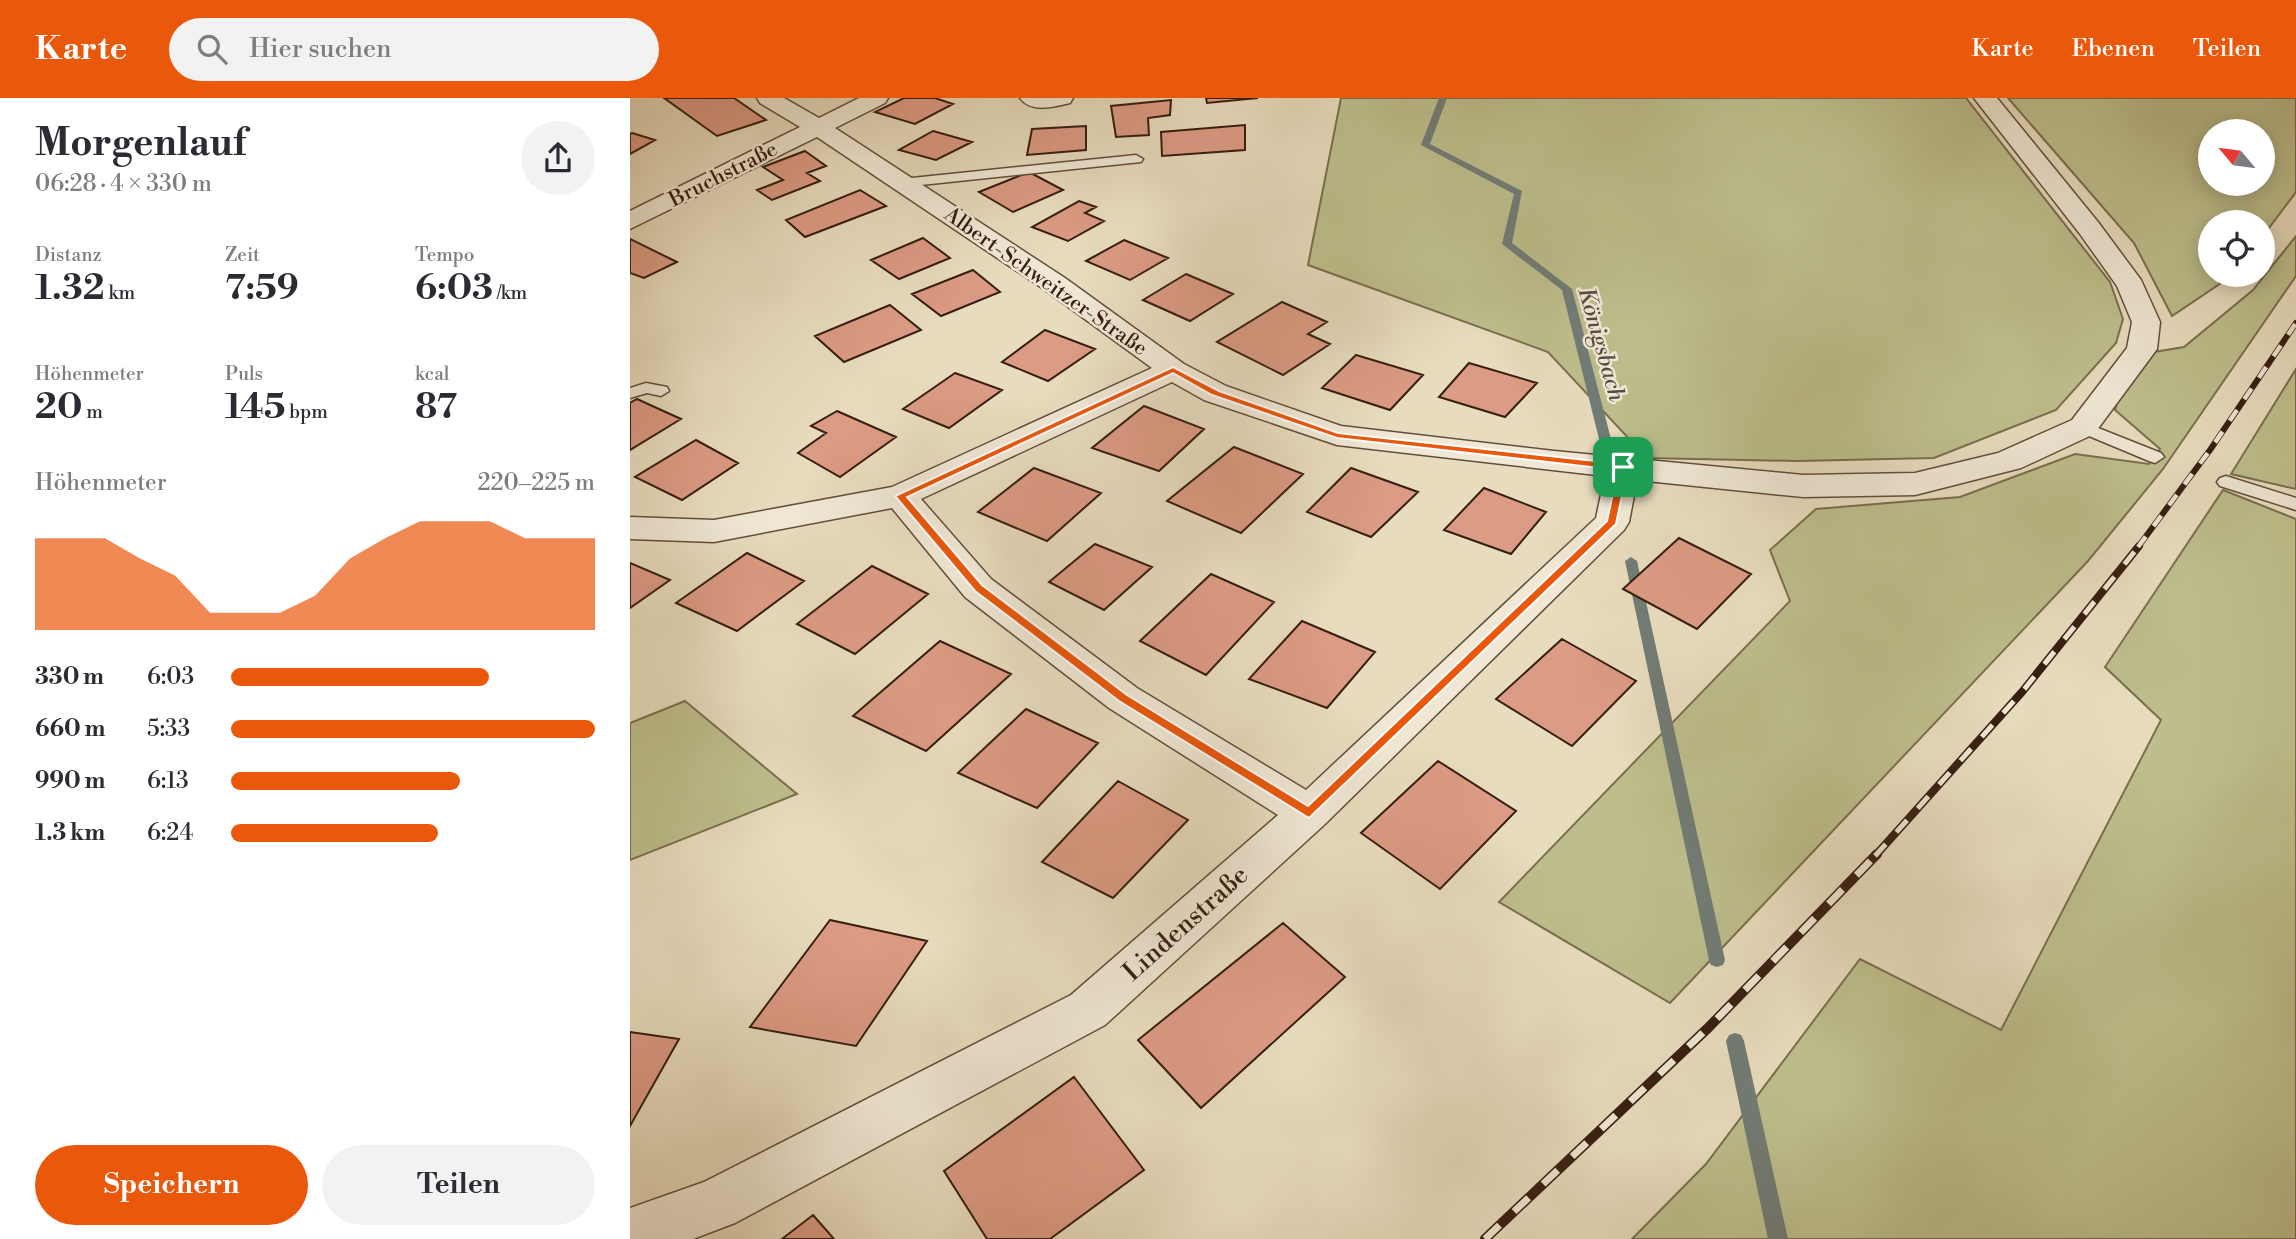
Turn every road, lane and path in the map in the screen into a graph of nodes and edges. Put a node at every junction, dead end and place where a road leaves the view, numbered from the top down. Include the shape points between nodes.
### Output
1 (768, 98) edge
2 (877, 98) edge
3 (1031, 98) edge
4 (1062, 98) edge
5 (1985, 98) edge
6 (817, 127) junction
7 (1136, 159) dead end
8 (902, 183) junction
9 (630, 221) edge
10 (1173, 370) junction
11 (661, 391) dead end
12 (630, 393) edge
13 (2083, 427) junction
14 (2155, 457) dead end
15 (1623, 467) junction
16 (2226, 482) dead end
17 (900, 496) junction
18 (2296, 504) edge
19 (630, 528) edge
20 (1309, 813) junction
21 (630, 1235) edge

1 - 6 street, Albert-Schweitzer-Straße
2 - 6 street
3 - 4 street
5 - 13 street, Albert-Schweitzer-Straße via 2132,286 2146,322 2142,349
6 - 8 street, Albert-Schweitzer-Straße
6 - 9 street, Bruchstraße
7 - 8 lane
8 - 10 street, Albert-Schweitzer-Straße via 1055,284
10 - 15 street, Albert-Schweitzer-Straße via 1215,393 1337,435
10 - 17 street
11 - 12 lane via 646,388
13 - 14 lane
13 - 15 street, Albert-Schweitzer-Straße via 2009,461 1915,484 1802,486
15 - 20 street, Lindenstraße via 1612,522
16 - 18 lane
17 - 19 street via 714,531
17 - 20 street via 978,588 1123,698
20 - 21 street, Lindenstraße via 1088,1010 716,1204

